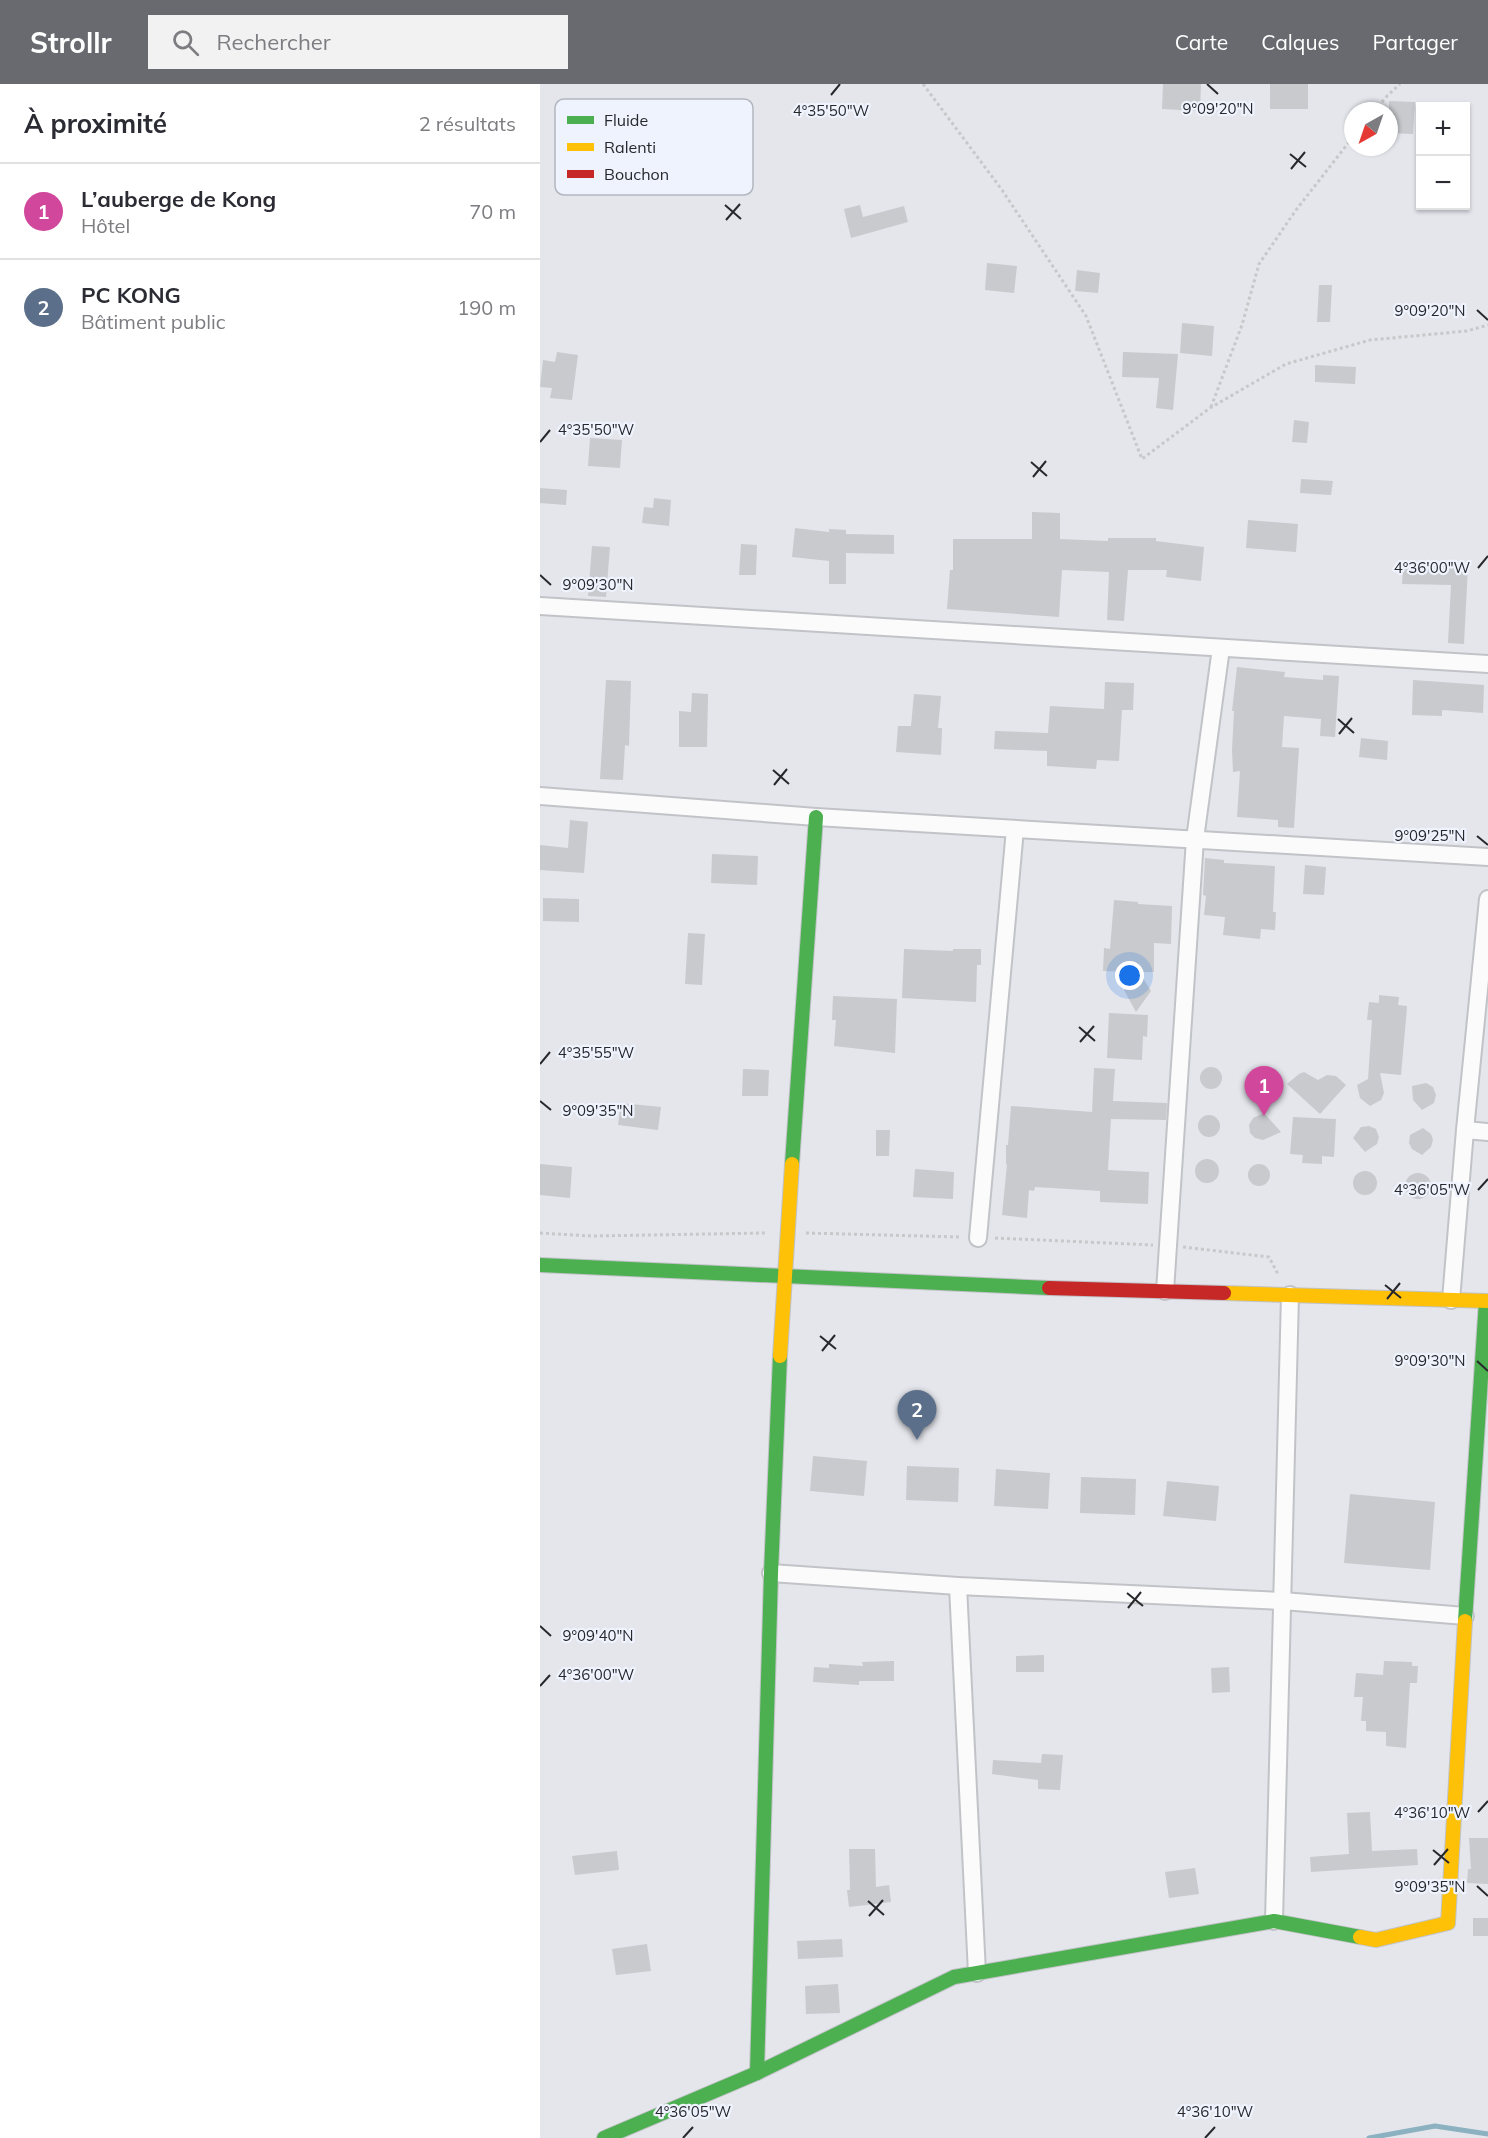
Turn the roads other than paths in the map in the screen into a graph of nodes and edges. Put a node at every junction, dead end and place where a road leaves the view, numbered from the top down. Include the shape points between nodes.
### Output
1 (540, 606) edge
2 (1221, 648) junction
3 (1488, 664) edge
4 (540, 796) edge
5 (816, 817) junction
6 (1015, 829) junction
7 (1195, 839) junction
8 (1488, 857) edge
9 (1488, 899) edge
10 (1465, 1130) junction
11 (1488, 1132) edge
12 (978, 1238) road end
13 (540, 1265) edge
14 (784, 1276) junction
15 (1164, 1291) junction
16 (1290, 1295) junction
17 (1451, 1300) junction
18 (1487, 1301) edge
19 (771, 1573) junction
20 (958, 1586) junction
21 (1284, 1601) junction
22 (1464, 1616) junction
23 (1274, 1921) junction
24 (977, 1973) junction
25 (757, 2073) junction
26 (604, 2138) edge

1 - 2 street
2 - 3 street
2 - 7 street
4 - 5 street
5 - 6 street
5 - 14 street
6 - 7 street
6 - 12 street
7 - 8 street
7 - 15 street
9 - 10 street
10 - 11 street
10 - 17 street
13 - 14 street
14 - 15 street
14 - 19 street
15 - 16 street
16 - 17 street
16 - 21 street
17 - 18 street
18 - 22 street
19 - 20 street
19 - 25 street
20 - 21 street
20 - 24 street
21 - 22 street
21 - 23 street
22 - 23 street via 1448,1923 1376,1940
23 - 24 street
24 - 25 street via 954,1977
25 - 26 street

